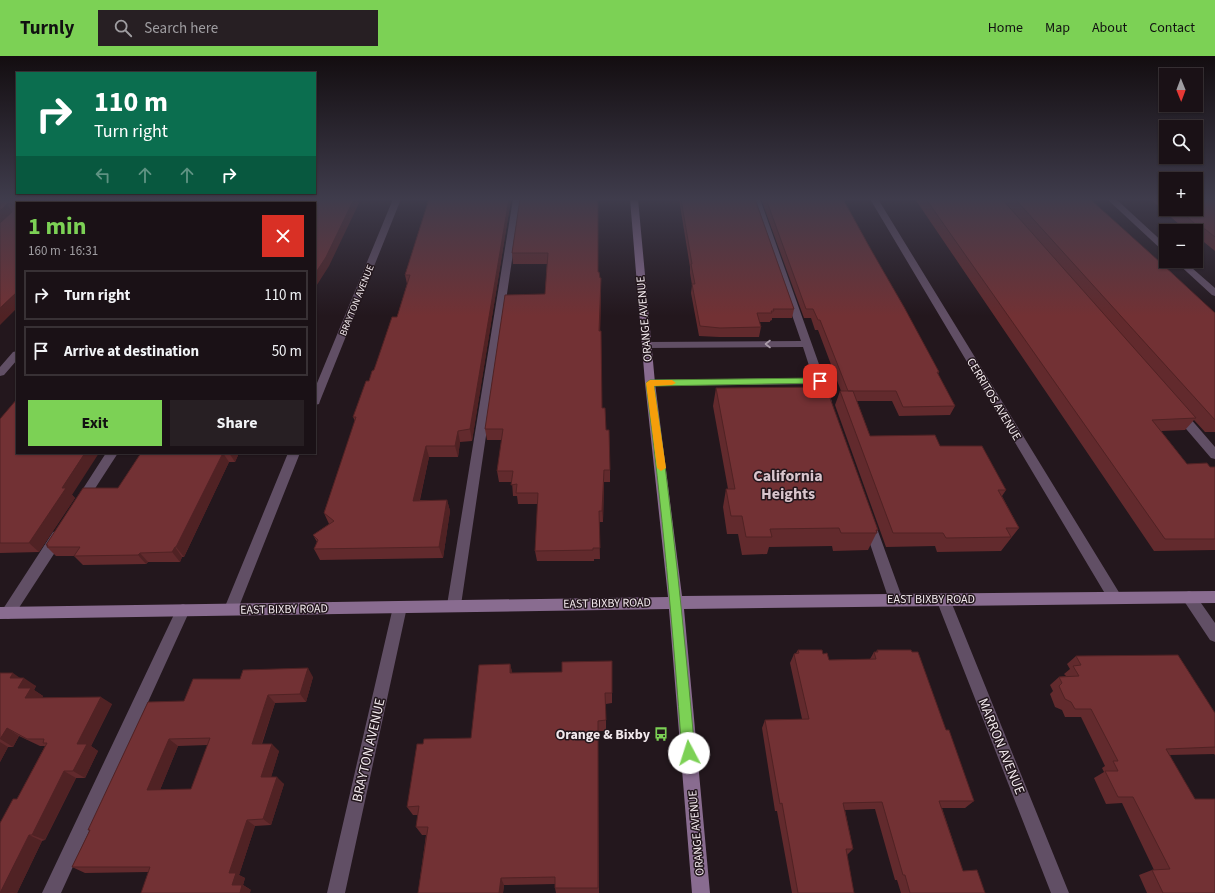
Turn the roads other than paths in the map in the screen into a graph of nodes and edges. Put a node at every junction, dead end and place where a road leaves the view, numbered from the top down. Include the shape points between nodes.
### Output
1 (381, 238) edge
2 (511, 238) edge
3 (637, 238) edge
4 (769, 238) edge
5 (898, 238) edge
6 (1187, 268) edge
7 (1215, 293) edge
8 (806, 344) junction
9 (647, 345) junction
10 (16, 355) edge
11 (0, 373) edge
12 (820, 381) junction
13 (650, 383) junction
14 (316, 399) edge
15 (1174, 408) edge
16 (830, 411) edge
17 (111, 454) edge
18 (294, 454) edge
19 (1215, 455) edge
20 (864, 509) edge
21 (73, 513) edge
22 (64, 526) edge
23 (1189, 597) junction
24 (1215, 597) edge
25 (1115, 598) junction
26 (944, 599) junction
27 (896, 600) junction
28 (676, 602) junction
29 (454, 606) junction
30 (400, 607) junction
31 (231, 609) junction
32 (183, 610) junction
33 (4, 613) edge
34 (1215, 635) edge
35 (51, 893) edge
36 (336, 893) edge
37 (701, 893) edge
38 (1060, 893) edge

1 - 14 street, BRAYTON AVENUE
2 - 29 street
3 - 9 street, ORANGE AVENUE
4 - 8 street
5 - 25 street, CERRITOS AVENUE
6 - 7 street
8 -> 9 street
8 - 12 street
9 - 13 street, ORANGE AVENUE
10 - 11 street
12 - 13 street
12 - 16 street
13 - 28 street, ORANGE AVENUE
15 - 19 street
17 - 21 street
18 - 31 street
20 - 27 street
22 - 33 street
23 - 24 street, EAST BIXBY ROAD
23 - 25 street, EAST BIXBY ROAD
23 - 34 street
25 - 26 street, EAST BIXBY ROAD
26 - 27 street, EAST BIXBY ROAD
26 - 38 street, MARRON AVENUE
27 - 28 street, EAST BIXBY ROAD
28 - 29 street, EAST BIXBY ROAD
28 - 37 street, ORANGE AVENUE
29 - 30 street, EAST BIXBY ROAD
30 - 31 street, EAST BIXBY ROAD
30 - 36 street, BRAYTON AVENUE
31 - 32 street, EAST BIXBY ROAD
32 - 33 street, EAST BIXBY ROAD
32 - 35 street

